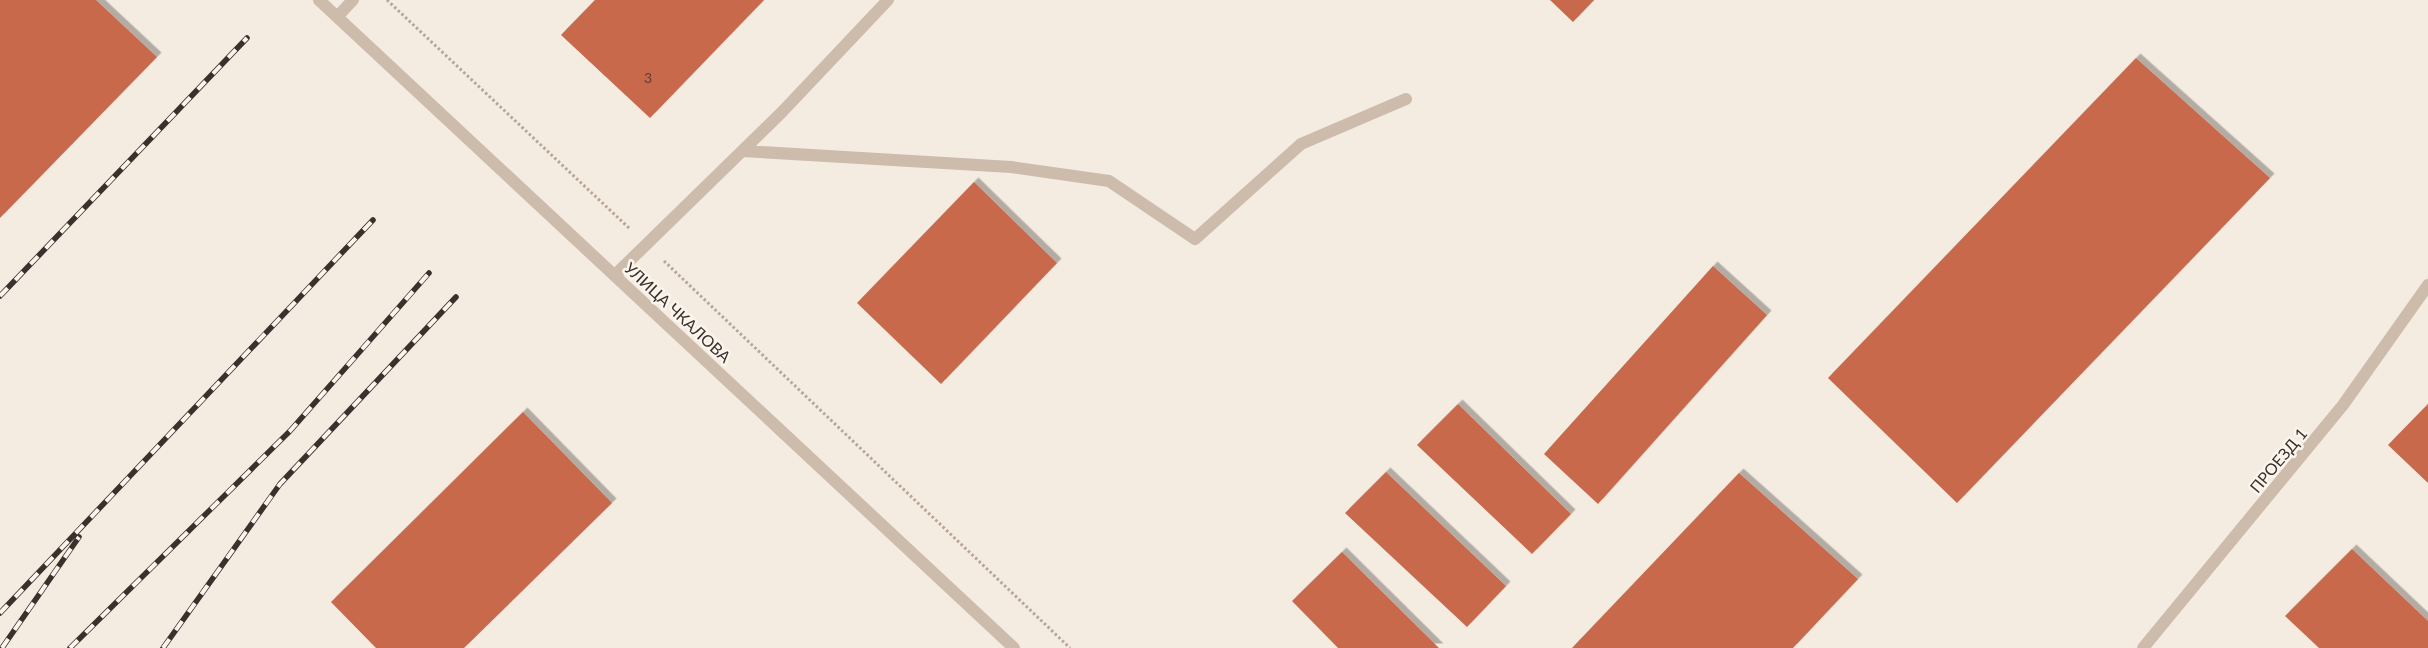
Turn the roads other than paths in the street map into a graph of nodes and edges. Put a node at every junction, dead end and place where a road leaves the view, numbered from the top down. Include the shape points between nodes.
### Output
1 (319, 0) edge
2 (353, 0) edge
3 (888, 0) edge
4 (337, 17) junction
5 (1406, 99) dead end
6 (743, 150) junction
7 (615, 275) junction
8 (2428, 285) edge
9 (1014, 648) edge
10 (2143, 648) edge

1 - 4 street, УЛИЦА ЧКАЛОВА
2 - 4 street
3 - 6 street
4 - 7 street, УЛИЦА ЧКАЛОВА
5 - 6 street via 1302,144 1195,238 1109,182 1011,167
6 - 7 street
7 - 9 street, УЛИЦА ЧКАЛОВА
8 - 10 street, ПРОЕЗД 1 via 2344,405

